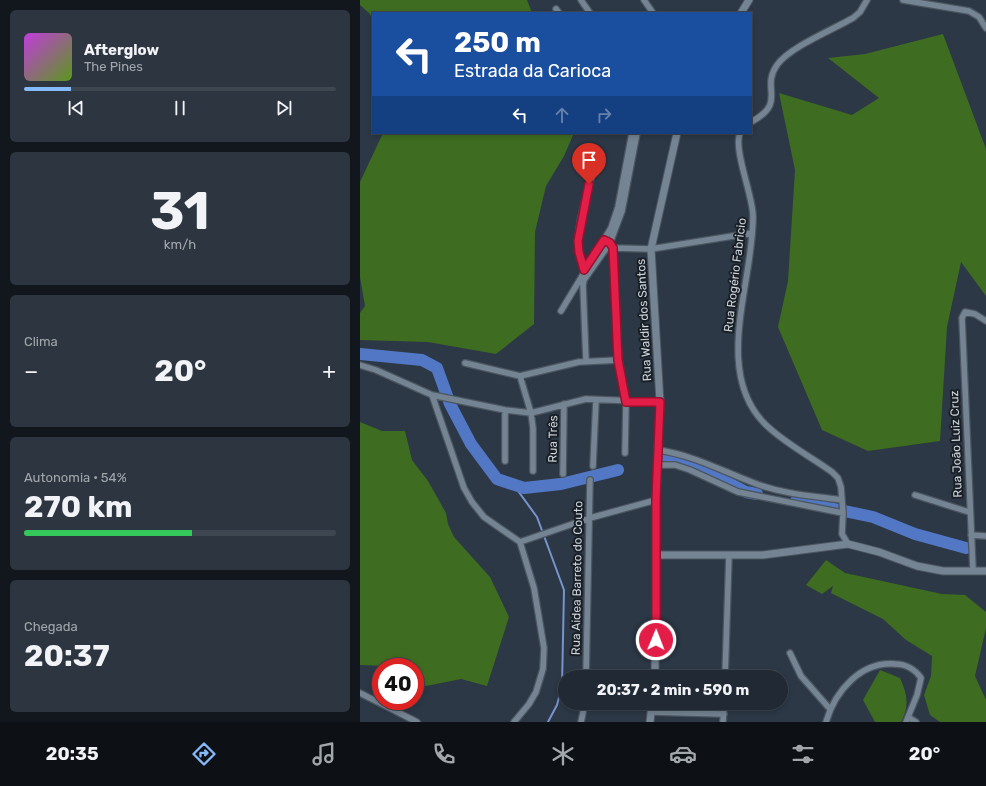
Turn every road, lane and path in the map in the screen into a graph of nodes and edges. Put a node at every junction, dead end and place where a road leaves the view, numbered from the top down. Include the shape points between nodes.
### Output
1 (581, 0) edge
2 (644, 0) edge
3 (749, 0) edge
4 (867, 0) edge
5 (902, 0) edge
6 (589, 12) edge
7 (653, 12) edge
8 (742, 12) edge
9 (986, 28) edge
10 (752, 122) edge
11 (632, 134) edge
12 (637, 134) edge
13 (677, 134) edge
14 (740, 134) edge
15 (596, 160) dead end
16 (752, 233) junction
17 (604, 240) junction
18 (612, 245) junction
19 (651, 249) junction
20 (584, 270) junction
21 (561, 311) dead end
22 (986, 321) edge
23 (618, 360) junction
24 (586, 361) junction
25 (465, 363) dead end
26 (360, 365) edge
27 (520, 376) junction
28 (432, 395) junction
29 (596, 400) junction
30 (626, 402) junction
31 (660, 402) junction
32 (564, 404) junction
33 (505, 410) junction
34 (531, 413) junction
35 (658, 450) junction
36 (625, 453) dead end
37 (505, 461) dead end
38 (658, 465) junction
39 (593, 466) dead end
40 (533, 471) dead end
41 (563, 474) dead end
42 (590, 480) dead end
43 (915, 495) dead end
44 (656, 500) junction
45 (842, 500) junction
46 (970, 512) junction
47 (843, 513) junction
48 (590, 518) junction
49 (971, 535) junction
50 (986, 536) edge
51 (520, 542) junction
52 (848, 544) junction
53 (656, 555) junction
54 (729, 555) junction
55 (973, 570) junction
56 (986, 571) edge
57 (790, 653) dead end
58 (586, 670) edge
59 (655, 670) edge
60 (725, 670) edge
61 (360, 693) edge
62 (830, 709) junction
63 (584, 710) edge
64 (724, 710) edge
65 (651, 712) joint
66 (724, 714) junction
67 (907, 719) edge
68 (417, 722) edge
69 (514, 722) edge
70 (581, 722) edge
71 (650, 722) edge
72 (723, 722) edge
73 (826, 722) edge
74 (916, 722) edge

1 - 6 street
2 - 7 street
3 - 8 street
4 - 10 street via 853,18 782,58 772,73 771,104 763,116
5 - 9 street via 969,11 979,17
11 - 17 street via 615,219
12 - 18 street, Rua Waldir dos Santos via 622,211
13 - 19 street, Rua Waldir dos Santos
14 - 16 street, Rua Rogério Fabricio via 739,146 753,215
15 - 20 street via 578,241
16 - 19 street
16 - 45 street, Rua Rogério Fabricio via 738,332 739,368 743,385 752,407 764,423 835,475 841,487
17 - 18 street
17 - 20 street
18 - 19 street
18 - 23 street, Rua Waldir dos Santos
18 - 24 street, Rua Waldir dos Santos via 584,280
19 - 31 street, Rua Waldir dos Santos
20 - 21 street
22 - 46 street, Rua João Luiz Cruz via 970,312 965,312 962,318 969,438
23 - 24 street
23 - 30 street, Rua Waldir dos Santos
24 - 27 street
25 - 27 street
26 - 28 street
27 - 34 street
28 - 33 street
28 - 51 street via 464,488 472,502 484,517
29 - 30 street
29 - 32 street via 586,399
29 - 39 street
30 - 31 street
30 - 36 street, Rua Waldir dos Santos
31 - 35 street, Rua Waldir dos Santos
32 - 34 street
32 - 41 street, Rua Três
33 - 34 street
33 - 37 street
34 - 40 street
35 - 38 street, Rua Waldir dos Santos
35 - 45 street via 704,461 772,488
38 - 44 street, Rua Waldir dos Santos
38 - 47 street via 675,465 690,470 743,494
42 - 48 street, Rua Aidea Barreto do Couto
43 - 46 street
44 - 48 street
44 - 53 street, Rua Waldir dos Santos
45 - 47 street, Rua Rogério Fabricio
46 - 49 street, Rua João Luiz Cruz
47 - 52 street, Rua Rogério Fabricio via 842,534
48 - 51 street
48 - 58 street, Rua Aidea Barreto do Couto
49 - 50 street
49 - 55 street, Rua João Luiz Cruz
51 - 69 street via 534,588 544,648 543,669 536,692
52 - 54 street via 763,555
52 - 55 street via 917,566 943,571
53 - 54 street
53 - 59 street, Rua Waldir dos Santos
54 - 60 street
55 - 56 street
57 - 62 street via 801,676
61 - 68 street
62 - 67 street via 841,690 860,673 874,664 899,664 917,672 921,678
62 - 73 street
63 - 70 street
64 - 66 street
65 - 66 street
65 - 71 street
66 - 72 street
67 - 74 street

